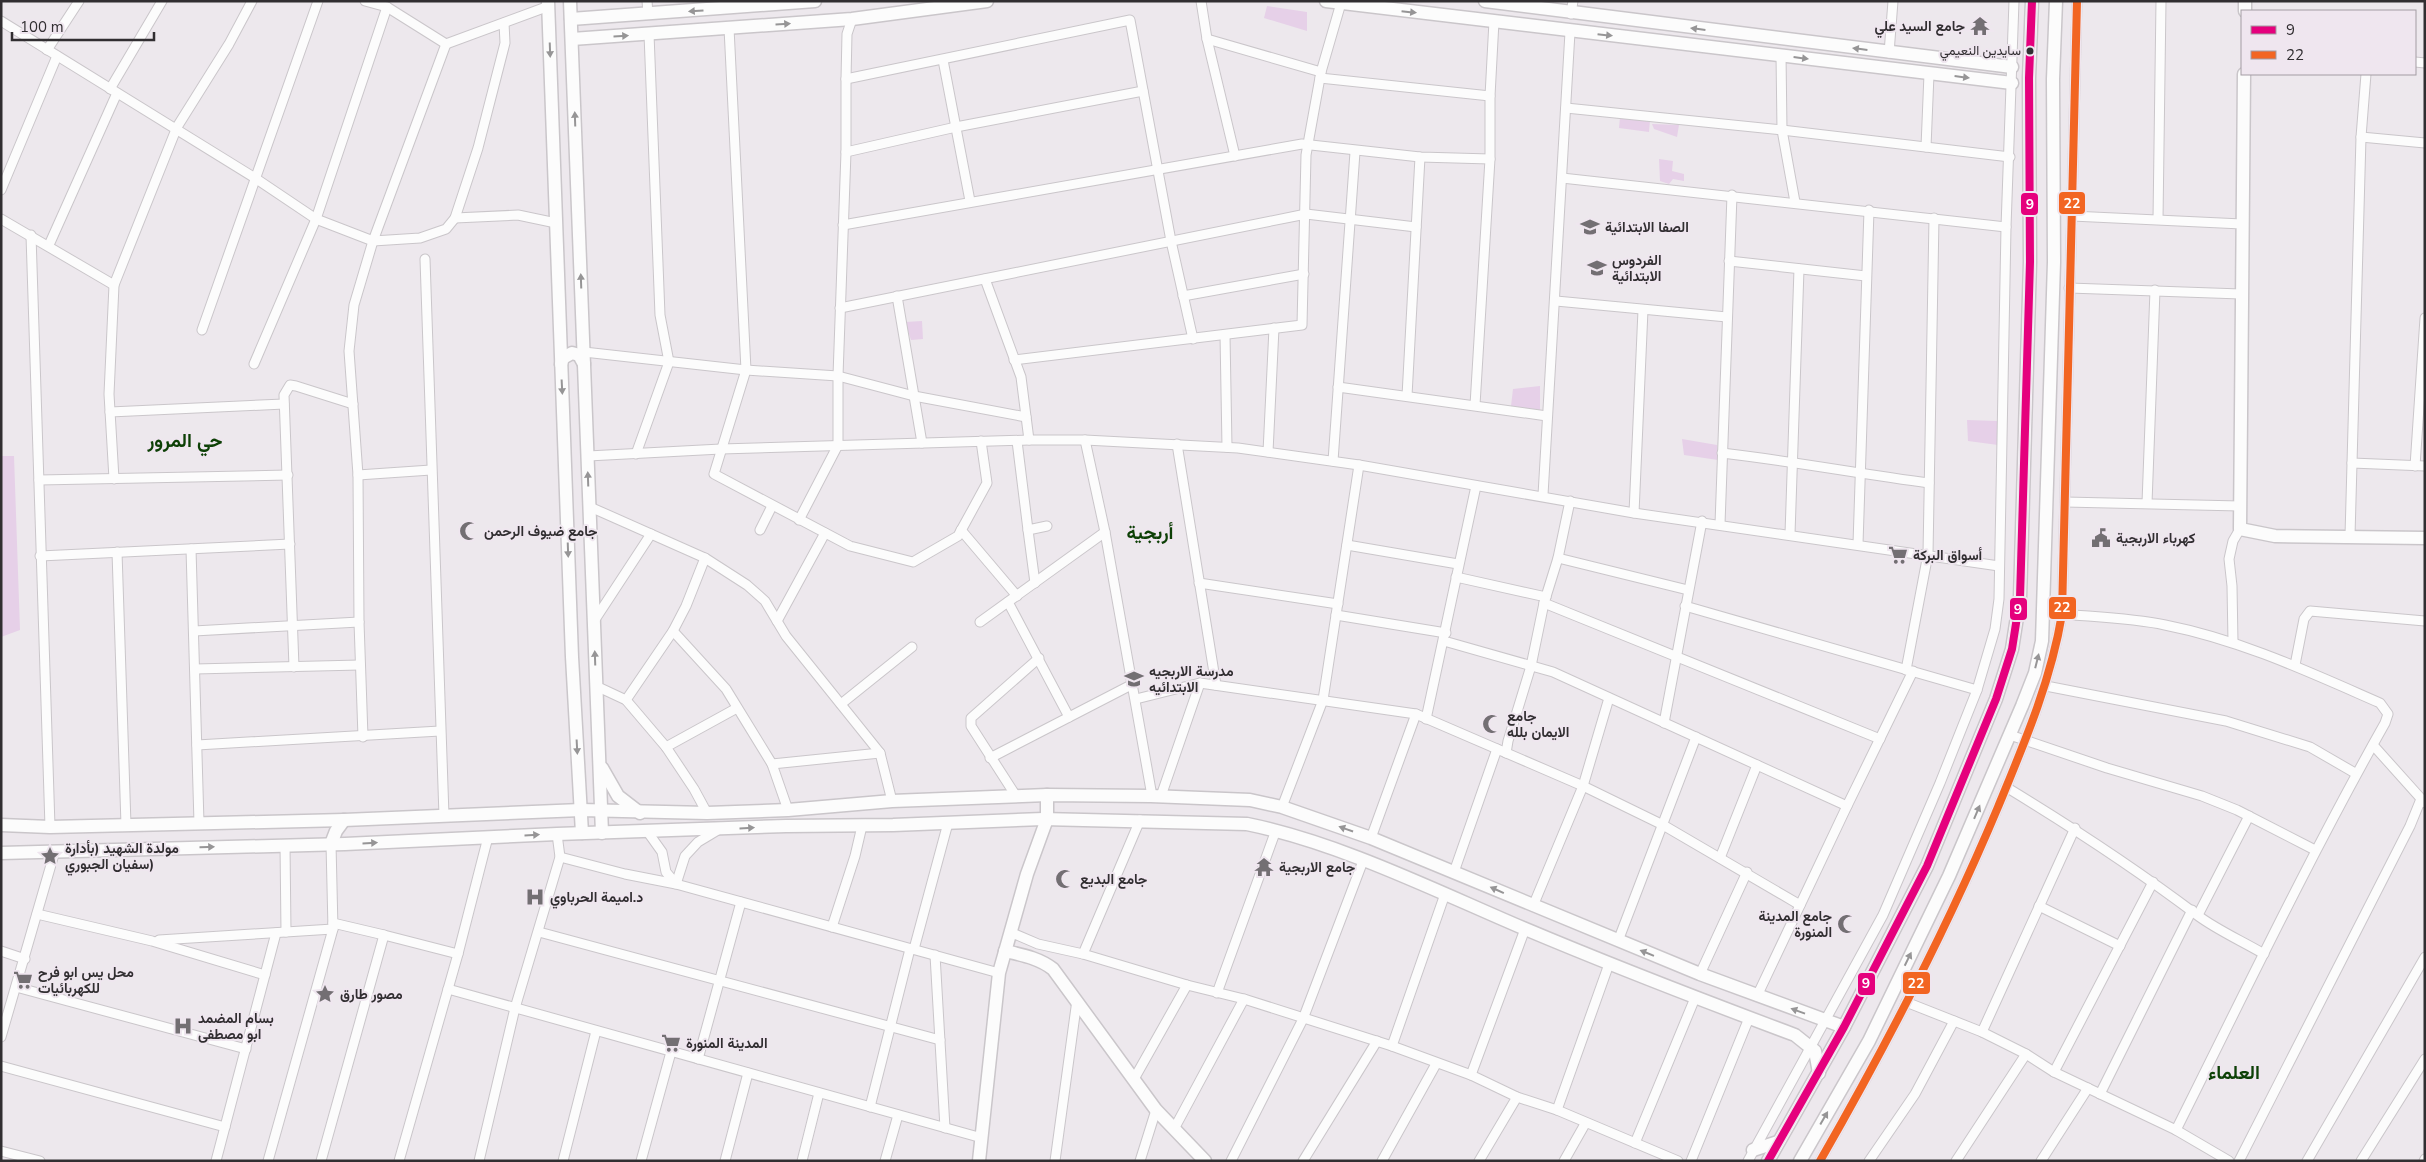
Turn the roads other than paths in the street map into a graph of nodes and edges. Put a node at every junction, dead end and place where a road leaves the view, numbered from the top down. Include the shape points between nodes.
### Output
1 (79, 1) edge
2 (162, 1) edge
3 (252, 1) edge
4 (318, 1) edge
5 (365, 1) edge
6 (570, 1) edge
7 (646, 1) edge
8 (815, 1) edge
9 (987, 1) edge
10 (1201, 1) edge
11 (1326, 1) edge
12 (1485, 1) edge
13 (1893, 1) edge
14 (2014, 1) edge
15 (2032, 1) edge
16 (2056, 1) edge
17 (2077, 1) edge
18 (2161, 1) edge
19 (548, 3) edge
20 (774, 3) edge
21 (1341, 3) junction
22 (1365, 4) edge
23 (386, 7) junction
24 (1572, 7) edge
25 (648, 14) junction
26 (571, 19) junction
27 (852, 19) junction
28 (1, 21) edge
29 (1494, 21) junction
30 (504, 23) junction
31 (729, 28) junction
32 (1570, 32) junction
33 (1736, 33) junction
34 (649, 34) junction
35 (572, 39) junction
36 (1207, 39) junction
37 (446, 44) junction
38 (47, 50) junction
39 (1736, 50) junction
40 (1889, 53) junction
41 (1781, 55) junction
42 (57, 56) junction
43 (943, 60) junction
44 (2012, 67) junction
45 (1929, 74) junction
46 (1320, 75) junction
47 (2244, 75) edge
48 (2366, 75) edge
49 (846, 79) junction
50 (2012, 83) junction
51 (113, 91) junction
52 (1143, 91) junction
53 (1490, 96) junction
54 (1566, 108) junction
55 (956, 127) junction
56 (176, 130) junction
57 (1782, 130) junction
58 (2361, 137) junction
59 (2425, 143) edge
60 (1308, 145) junction
61 (1926, 147) junction
62 (846, 152) junction
63 (1355, 152) junction
64 (1235, 156) junction
65 (2010, 157) junction
66 (1420, 158) junction
67 (1490, 159) junction
68 (1157, 170) junction
69 (255, 178) junction
70 (1562, 178) junction
71 (1, 190) edge
72 (1732, 195) junction
73 (970, 201) junction
74 (1795, 202) junction
75 (1869, 210) junction
76 (1306, 214) junction
77 (2072, 216) junction
78 (455, 218) junction
79 (1934, 218) junction
80 (1, 219) edge
81 (316, 219) junction
82 (2158, 219) junction
83 (1350, 220) junction
84 (556, 223) junction
85 (2242, 224) junction
86 (843, 225) junction
87 (1416, 227) junction
88 (2006, 227) junction
89 (31, 235) junction
90 (373, 241) junction
91 (1171, 242) junction
92 (49, 245) junction
93 (425, 259) dead end
94 (1729, 261) junction
95 (1799, 269) junction
96 (1304, 274) junction
97 (1866, 276) junction
98 (985, 279) junction
99 (114, 285) junction
100 (2069, 288) junction
101 (2155, 290) junction
102 (2241, 294) junction
103 (897, 296) junction
104 (1183, 296) junction
105 (1556, 300) junction
106 (840, 308) junction
107 (1643, 310) junction
108 (582, 313) junction
109 (559, 315) junction
110 (1726, 317) junction
111 (2425, 318) edge
112 (2425, 325) edge
113 (1274, 328) junction
114 (202, 330) dead end
115 (1225, 335) junction
116 (1193, 339) junction
117 (584, 358) junction
118 (1014, 360) junction
119 (669, 362) junction
120 (254, 364) dead end
121 (561, 364) junction
122 (746, 370) junction
123 (838, 376) junction
124 (1338, 387) junction
125 (914, 396) junction
126 (1407, 396) junction
127 (2422, 400) edge
128 (284, 404) junction
129 (353, 404) junction
130 (1475, 405) junction
131 (110, 412) junction
132 (1547, 416) junction
133 (1026, 417) junction
134 (2049, 427) junction
135 (2066, 428) junction
136 (1029, 440) junction
137 (1085, 440) junction
138 (981, 441) junction
139 (1017, 441) junction
140 (922, 443) junction
141 (1177, 444) junction
142 (838, 445) junction
143 (1227, 447) junction
144 (721, 449) junction
145 (1268, 452) junction
146 (636, 454) junction
147 (1722, 454) junction
148 (588, 456) junction
149 (1333, 461) junction
150 (1792, 461) junction
151 (2352, 463) junction
152 (1359, 465) junction
153 (2420, 466) edge
154 (431, 470) junction
155 (1860, 474) junction
156 (288, 475) junction
157 (358, 475) junction
158 (114, 479) junction
159 (39, 480) junction
160 (1929, 483) junction
161 (1476, 486) junction
162 (1543, 495) junction
163 (1570, 501) junction
164 (2065, 502) junction
165 (2147, 503) junction
166 (772, 506) junction
167 (2240, 506) junction
168 (590, 508) junction
169 (1634, 512) junction
170 (799, 520) junction
171 (1702, 521) junction
172 (1720, 524) junction
173 (1047, 526) dead end
174 (2240, 529) junction
175 (760, 530) dead end
176 (961, 530) junction
177 (1028, 530) junction
178 (1105, 532) junction
179 (651, 534) junction
180 (825, 534) junction
181 (1790, 534) junction
182 (2350, 536) junction
183 (2425, 538) edge
184 (290, 544) junction
185 (1858, 544) junction
186 (1347, 545) junction
187 (191, 549) junction
188 (117, 552) junction
189 (1928, 554) junction
190 (40, 556) junction
191 (704, 558) junction
192 (1558, 558) junction
193 (1458, 564) junction
194 (2000, 566) junction
195 (1456, 577) junction
196 (1035, 583) junction
197 (1199, 584) junction
198 (1688, 590) junction
199 (1016, 596) junction
200 (1545, 600) junction
201 (1008, 602) junction
202 (1338, 604) junction
203 (1685, 606) junction
204 (2062, 614) junction
205 (1336, 615) junction
206 (594, 621) junction
207 (777, 621) junction
208 (2425, 621) edge
209 (359, 622) junction
210 (980, 622) dead end
211 (292, 626) junction
212 (673, 630) junction
213 (194, 631) junction
214 (1445, 637) junction
215 (2233, 642) junction
216 (912, 647) dead end
217 (1676, 656) junction
218 (1039, 658) junction
219 (360, 665) junction
220 (2294, 665) junction
221 (294, 666) junction
222 (1531, 666) junction
223 (194, 669) junction
224 (1910, 670) junction
225 (1200, 683) junction
226 (1133, 684) junction
227 (1216, 685) junction
228 (596, 686) junction
229 (2046, 686) junction
230 (1977, 690) junction
231 (1609, 698) junction
232 (626, 700) junction
233 (1136, 700) junction
234 (1323, 700) junction
235 (841, 704) junction
236 (737, 708) junction
237 (1416, 714) junction
238 (1069, 717) junction
239 (597, 719) junction
240 (1426, 719) junction
241 (576, 720) junction
242 (1664, 723) junction
243 (440, 730) junction
244 (2010, 735) junction
245 (363, 737) junction
246 (1696, 737) junction
247 (1880, 739) junction
248 (2025, 740) junction
249 (2373, 744) junction
250 (197, 745) junction
251 (666, 747) junction
252 (1497, 749) junction
253 (880, 753) junction
254 (1506, 753) junction
255 (990, 758) junction
256 (599, 759) junction
257 (772, 764) junction
258 (1757, 765) junction
259 (579, 771) junction
260 (2355, 773) junction
261 (1583, 786) junction
262 (2006, 786) junction
263 (1047, 795) junction
264 (1016, 796) junction
265 (1156, 796) junction
266 (892, 801) junction
267 (2423, 801) edge
268 (1847, 806) junction
269 (1282, 807) junction
270 (581, 810) junction
271 (788, 810) junction
272 (537, 812) junction
273 (602, 812) junction
274 (640, 813) junction
275 (707, 813) junction
276 (444, 816) junction
277 (2249, 816) junction
278 (344, 820) junction
279 (1047, 820) junction
280 (1140, 820) junction
281 (199, 823) junction
282 (948, 823) junction
283 (1, 825) edge
284 (126, 825) junction
285 (1663, 825) junction
286 (862, 826) junction
287 (50, 827) junction
288 (2074, 828) junction
289 (718, 830) junction
290 (1276, 830) junction
291 (647, 831) junction
292 (602, 832) junction
293 (582, 833) junction
294 (557, 834) junction
295 (488, 837) junction
296 (1371, 838) junction
297 (331, 844) junction
298 (285, 845) junction
299 (2315, 850) junction
300 (54, 851) junction
301 (1, 853) edge
302 (560, 857) junction
303 (1720, 858) junction
304 (1363, 861) junction
305 (1454, 872) junction
306 (1747, 872) junction
307 (2153, 882) junction
308 (676, 884) junction
309 (1445, 894) junction
310 (741, 902) junction
311 (1800, 905) junction
312 (1533, 906) junction
313 (2039, 906) junction
314 (2195, 913) junction
315 (37, 914) junction
316 (333, 926) junction
317 (832, 926) junction
318 (1525, 929) junction
319 (286, 932) junction
320 (539, 932) junction
321 (1010, 932) junction
322 (276, 933) junction
323 (384, 935) junction
324 (152, 941) junction
325 (1618, 941) junction
326 (2120, 946) junction
327 (912, 949) junction
328 (1, 951) edge
329 (1005, 951) junction
330 (458, 954) junction
331 (1083, 954) junction
332 (2264, 954) junction
333 (935, 955) junction
334 (2425, 957) edge
335 (25, 958) junction
336 (1609, 964) junction
337 (999, 973) junction
338 (1700, 974) junction
339 (265, 975) junction
340 (718, 980) junction
341 (1187, 985) junction
342 (16, 987) junction
343 (448, 989) junction
344 (1217, 993) junction
345 (1757, 996) junction
346 (1695, 998) junction
347 (1244, 999) junction
348 (1077, 1000) junction
349 (1773, 1002) junction
350 (1906, 1002) junction
351 (515, 1008) junction
352 (1303, 1018) junction
353 (1749, 1018) junction
354 (1825, 1021) junction
355 (1954, 1021) junction
356 (1765, 1024) junction
357 (889, 1026) junction
358 (1844, 1027) junction
359 (596, 1031) junction
360 (1982, 1032) junction
361 (1, 1037) edge
362 (940, 1040) junction
363 (1377, 1041) junction
364 (1392, 1046) junction
365 (1811, 1047) junction
366 (246, 1049) junction
367 (671, 1052) junction
368 (2026, 1054) junction
369 (698, 1059) junction
370 (2425, 1059) edge
371 (1436, 1064) junction
372 (1, 1066) edge
373 (2054, 1072) junction
374 (748, 1073) junction
375 (1818, 1073) junction
376 (1471, 1075) junction
377 (1134, 1079) junction
378 (2088, 1088) junction
379 (819, 1093) junction
380 (2100, 1094) junction
381 (1517, 1097) junction
382 (870, 1107) junction
383 (1156, 1110) junction
384 (1557, 1110) junction
385 (898, 1115) junction
386 (1585, 1124) junction
387 (225, 1127) junction
388 (945, 1128) junction
389 (1174, 1129) junction
390 (2176, 1130) junction
391 (982, 1138) junction
392 (1778, 1142) junction
393 (1635, 1143) junction
394 (1, 1151) edge
395 (1750, 1156) edge
396 (40, 1161) edge
397 (216, 1161) edge
398 (268, 1161) edge
399 (321, 1161) edge
400 (399, 1161) edge
401 (479, 1161) edge
402 (562, 1161) edge
403 (641, 1161) edge
404 (725, 1161) edge
405 (802, 1161) edge
406 (885, 1161) edge
407 (979, 1161) edge
408 (1054, 1161) edge
409 (1140, 1161) edge
410 (1205, 1161) edge
411 (1231, 1161) edge
412 (1303, 1161) edge
413 (1382, 1161) edge
414 (1478, 1161) edge
415 (1564, 1161) edge
416 (1678, 1161) edge
417 (1691, 1161) edge
418 (1768, 1161) edge
419 (1800, 1161) edge
420 (1820, 1161) edge
421 (1869, 1161) edge
422 (1956, 1161) edge
423 (2041, 1161) edge
424 (2229, 1161) edge
425 (2239, 1161) edge
426 (2307, 1161) edge
427 (2361, 1161) edge

1 - 38 street
2 - 51 street
3 - 56 street
4 - 69 street
5 - 23 street
6 - 26 main road
7 - 25 street
8 - 20 main road
9 - 27 main road
10 - 36 street
11 - 21 main road
12 - 24 main road
13 - 40 street
14 - 44 street
15 - 358 main road via 2030,262 2020,598 2012,648 1984,730 1927,866
16 - 134 main road
17 - 77 street
18 - 82 street
19 - 30 street
19 -> 84 main road
20 -> 25 main road
21 - 22 main road
21 - 46 street
22 -> 29 main road
23 - 37 street
23 - 81 street
33 -> 24 main road
25 - 26 main road
26 - 35 main road
31 -> 27 main road
27 - 49 street via 847,34
28 - 38 street
29 - 32 main road
29 - 53 street
30 - 37 street
30 - 78 street via 505,43 478,148
31 - 34 main road
31 - 122 street
32 -> 39 main road
32 - 54 street
33 - 39 main road
40 -> 33 main road
35 -> 34 main road
34 - 119 street via 660,315
108 -> 35 main road
36 - 46 street
36 - 64 street
37 - 90 street
38 - 42 street
39 - 41 main road
40 - 44 main road
41 -> 45 main road
41 - 57 street
42 - 51 street
42 - 71 street
43 - 49 street
43 - 52 street via 1130,20
43 - 55 street
44 - 50 street
45 -> 50 main road
45 - 61 street
46 - 53 street
46 - 60 street
47 - 85 main road
48 - 58 street
49 - 62 street
50 - 65 street
51 - 56 street
51 - 92 street
52 - 55 street
52 - 68 street
53 - 67 street
54 - 57 street
54 - 70 street
55 - 62 street
55 - 73 street
56 - 69 street
56 - 99 street
57 - 61 street
57 - 74 street
58 - 59 street
58 - 151 street
60 - 63 street
60 - 64 street
60 - 76 street
61 - 65 street
62 - 86 street
63 - 66 street
63 - 83 street
64 - 68 street
65 - 88 street
66 - 67 street
66 - 87 street
67 - 130 street
68 - 73 street
68 - 91 street
69 - 81 street
69 - 114 street
70 - 72 street
70 - 105 street
72 - 74 street
72 - 94 street
73 - 86 street
74 - 75 street
75 - 79 street
75 - 97 street
76 - 83 street
76 - 91 street
76 - 96 street
77 - 82 street
77 - 100 street
78 - 84 street via 518,215
78 - 90 street via 446,229 420,238
79 - 88 street
79 - 160 street
80 - 89 street
81 - 90 street
81 - 120 street
82 - 85 street
83 - 87 street
83 - 124 street
84 - 109 main road
85 - 102 main road
86 - 106 street
87 - 126 street
88 - 194 street
89 - 92 street
89 - 159 street
90 - 129 street via 354,305 349,351
91 - 98 street
91 - 104 street
92 - 99 street
93 - 154 street
94 - 95 street
94 - 110 street
95 - 97 street
95 - 150 street
96 - 104 street
96 - 113 street via 1302,325
97 - 155 street
98 - 103 street
98 - 118 street
99 - 131 street
100 - 101 street
100 - 135 street
101 - 102 street
101 - 165 street
102 - 167 main road
103 - 106 street
103 - 125 street
104 - 116 street
105 - 107 street
105 - 132 street
106 - 123 street
107 - 110 street
107 - 169 street
108 - 109 main road via 578,322 572,325 562,321
108 - 117 main road
109 - 121 main road
110 - 147 street
111 - 112 street
112 - 127 street
113 - 115 street
113 - 145 street
115 - 116 street
115 - 143 street
116 - 118 street
117 - 119 street
117 - 121 main road via 572,353 563,358
117 - 148 main road
118 - 133 street
119 - 122 street
119 - 146 street
121 -> 241 main road
122 - 123 street
122 - 144 street
123 - 125 street
123 - 142 street
124 - 126 street
124 - 149 street
125 - 133 street
125 - 140 street
126 - 130 street
127 - 153 street
128 - 129 street via 284,395 290,385
128 - 131 street
128 - 156 street
129 - 157 street
130 - 132 street
131 - 158 street
132 - 162 street
133 - 136 street
134 - 135 street
244 -> 134 main road via 2035,673 2042,641
135 - 164 street
136 - 137 street
136 - 139 street
137 - 141 street
137 - 178 street
138 - 139 street
138 - 140 street
138 - 176 street via 987,483
139 - 177 street
140 - 142 street
141 - 143 street
141 - 197 street
142 - 144 street
142 - 170 street
143 - 145 street
144 - 146 street
144 - 166 street via 714,474
145 - 149 street
146 - 148 street
147 - 150 street
147 - 172 street
168 -> 148 main road
149 - 152 street
150 - 155 street
150 - 181 street
151 - 153 street
151 - 182 street
152 - 161 street
152 - 186 street
154 - 157 street
154 - 243 street
155 - 160 street
155 - 185 street
156 - 158 street
156 - 184 street
157 - 209 street
158 - 159 street
159 - 190 street
160 - 189 street
161 - 162 street
161 - 193 street
162 - 163 street
163 - 169 street
163 - 192 street
164 - 165 street
164 - 204 street
165 - 167 street
166 - 170 street
166 - 175 street
167 - 174 main road
168 - 179 street
168 - 206 main road
169 - 171 street
170 - 180 street
171 - 172 street
171 - 198 street
172 - 181 street
173 - 177 street
174 - 182 main road via 2275,536
174 - 215 street via 2233,541 2229,560
176 - 180 street via 958,536 913,562 850,546
176 - 199 street
177 - 196 street
178 - 196 street
178 - 226 street
179 - 191 street
179 - 206 street
180 - 207 street
181 - 185 street
182 - 183 main road
184 - 187 street
184 - 211 street
185 - 189 street
186 - 193 street
186 - 202 street
187 - 188 street
187 - 213 street
188 - 190 street
188 - 284 street
189 - 194 street
189 - 224 street
190 - 287 street
191 - 207 street via 765,601
191 - 212 street
192 - 198 street
192 - 200 street
193 - 195 street
194 - 230 street via 1996,629
195 - 200 street
195 - 214 street
196 - 199 street
197 - 202 street
197 - 227 street
198 - 203 street
199 - 201 street
200 - 217 street
200 - 222 street
201 - 210 street
201 - 218 street
202 - 205 street
203 - 217 street
203 - 224 street
204 - 215 street via 2162,624
204 - 229 street
205 - 214 street
205 - 234 street
228 -> 206 main road
207 - 235 street
208 - 220 street via 2310,611 2304,619
209 - 211 street
209 - 219 street
211 - 213 street
211 - 221 street
212 - 232 street
212 - 236 street via 726,689
213 - 223 street
214 - 222 street
214 - 240 street
215 - 220 street
216 - 235 street
217 - 242 street
217 - 247 street
218 - 238 street
218 - 255 street via 971,718 971,726
219 - 221 street
219 - 245 street
220 - 249 street via 2380,703 2388,714
221 - 223 street
222 - 231 street via 1553,672
222 - 254 street
223 - 250 street
224 - 230 street
224 - 247 street
225 - 227 street
225 - 233 street
225 - 265 street
226 - 233 street
226 - 238 street
227 - 234 street
228 - 232 street
228 - 239 main road
229 - 248 street
229 - 260 street via 2226,721 2310,747
230 - 354 street via 1883,915
231 - 242 street
231 - 261 street
232 - 251 street
233 - 265 street
234 - 237 street
234 - 269 street
235 - 253 street
236 - 251 street
236 - 257 street
237 - 240 street
237 - 296 street
238 - 255 street
239 - 241 main road
239 - 256 main road
240 - 252 street
241 -> 259 main road
242 - 246 street
243 - 245 street
243 - 276 street
244 - 248 street
419 -> 244 main road via 1869,1041 1949,876
245 - 250 street
246 - 258 street
246 - 285 street
247 - 268 street
248 - 262 street
248 - 277 street via 2202,796
249 - 260 street
249 - 267 street
250 - 281 street
251 - 275 street
252 - 254 street
252 - 305 street
253 - 257 street
253 - 266 street
254 - 261 street
255 - 264 street
256 - 273 main road
256 - 274 main road via 618,796
257 - 271 street
258 - 268 street
258 - 303 street
259 - 270 main road
259 - 272 main road via 572,798 559,807
260 - 299 street
261 - 285 street
261 - 312 street
262 - 288 street
262 - 350 street via 1947,924
263 - 264 main road
263 - 265 main road
263 - 279 main road
264 - 266 main road
265 - 269 main road via 1250,800
266 - 271 main road
267 - 425 street
268 - 311 street
296 -> 269 main road
270 - 272 main road
270 - 273 main road
270 - 293 main road
271 - 275 main road
272 - 276 main road
273 - 274 main road
273 - 292 main road
274 - 275 main road
276 - 278 main road
277 - 299 street
277 - 314 street
278 - 281 main road
278 - 297 main road
279 - 280 main road
279 - 282 main road
279 - 321 main road
280 - 290 main road via 1247,824
280 - 331 street
281 - 284 main road
282 - 286 main road
282 - 327 street
283 - 287 main road
284 - 287 main road
285 - 303 street
285 - 325 street
289 -> 286 main road
286 - 317 street
288 - 307 street
288 - 313 street
289 - 291 main road
289 - 308 street via 698,842 685,856
290 - 304 main road
290 - 344 street
291 - 292 main road
291 - 308 street via 662,852 666,872
292 - 293 main road
293 - 294 main road
295 -> 294 main road
294 - 302 street
297 -> 295 main road
295 - 330 street
296 - 305 main road
297 - 298 main road
297 - 316 street
300 -> 298 main road
298 - 319 street
299 - 332 street
300 - 301 main road
300 - 315 street
302 - 308 street
302 - 320 street
303 - 306 street
304 - 309 main road
304 - 352 street
312 -> 305 main road
306 - 311 street
306 - 338 street
307 - 314 street
307 - 326 street
308 - 310 street
309 - 318 main road
309 - 364 street
310 - 317 street
310 - 340 street
311 - 345 street
312 - 325 main road
313 - 326 street
313 - 360 street
314 - 332 street
314 - 380 street
315 - 324 street
315 - 335 street
316 - 319 street
316 - 323 street
316 - 398 street
317 - 327 street
318 - 336 main road
318 - 376 street
319 - 322 street
320 - 340 street
320 - 351 street
321 - 329 main road
321 - 331 street via 1038,944
322 - 324 street
322 - 339 street
323 - 330 street
323 - 399 street
324 - 339 street
338 -> 325 main road
326 - 373 street
327 - 333 street
327 - 357 street
328 - 335 street
329 - 337 main road
329 - 348 main road via 1045,962
330 - 343 street
331 - 341 street
332 - 390 street
333 - 337 street
333 - 362 street
334 - 426 street
335 - 342 street
336 - 346 main road
336 - 384 street
337 - 391 main road
338 - 345 main road
339 - 366 street
340 - 357 street
340 - 369 street
341 - 344 street
341 - 377 street
342 - 361 street
342 - 366 street
343 - 351 street
343 - 400 street
344 - 347 street
345 - 349 main road
346 - 353 main road
346 - 393 street
347 - 352 street
347 - 389 street
348 - 377 main road
348 - 408 street
354 -> 349 main road
349 - 356 main road
350 - 355 street
350 - 420 street
351 - 359 street
351 - 401 street
352 - 363 street
352 - 411 street
353 - 356 main road
353 - 417 street
354 - 358 main road
354 - 365 street
355 - 360 street
355 - 421 street via 1915,1094
356 - 365 main road via 1795,1036
357 - 362 street
357 - 382 street
358 - 375 main road
359 - 367 street
359 - 402 street
360 - 368 street
362 - 388 street
363 - 364 street
363 - 412 street
364 - 371 street
365 - 375 main road via 1818,1061
365 - 395 street
366 - 387 street
367 - 369 street
367 - 403 street
368 - 373 street
368 - 422 street
369 - 374 street
370 - 427 street
371 - 376 street
371 - 413 street
372 - 387 street
373 - 378 street
374 - 379 street
374 - 404 street
375 - 392 main road
376 - 381 street
377 - 383 main road
378 - 380 street
378 - 423 street
379 - 382 street
379 - 405 street
380 - 390 street
381 - 384 street
381 - 414 street
382 - 385 street
383 - 389 main road
383 - 409 street
384 - 386 street
385 - 388 street
385 - 406 street
386 - 393 street
386 - 415 street
387 - 397 street
388 - 391 street
389 - 410 main road
390 - 424 street
391 - 407 main road
392 - 395 main road
392 - 418 main road
393 - 416 street
394 - 396 street

